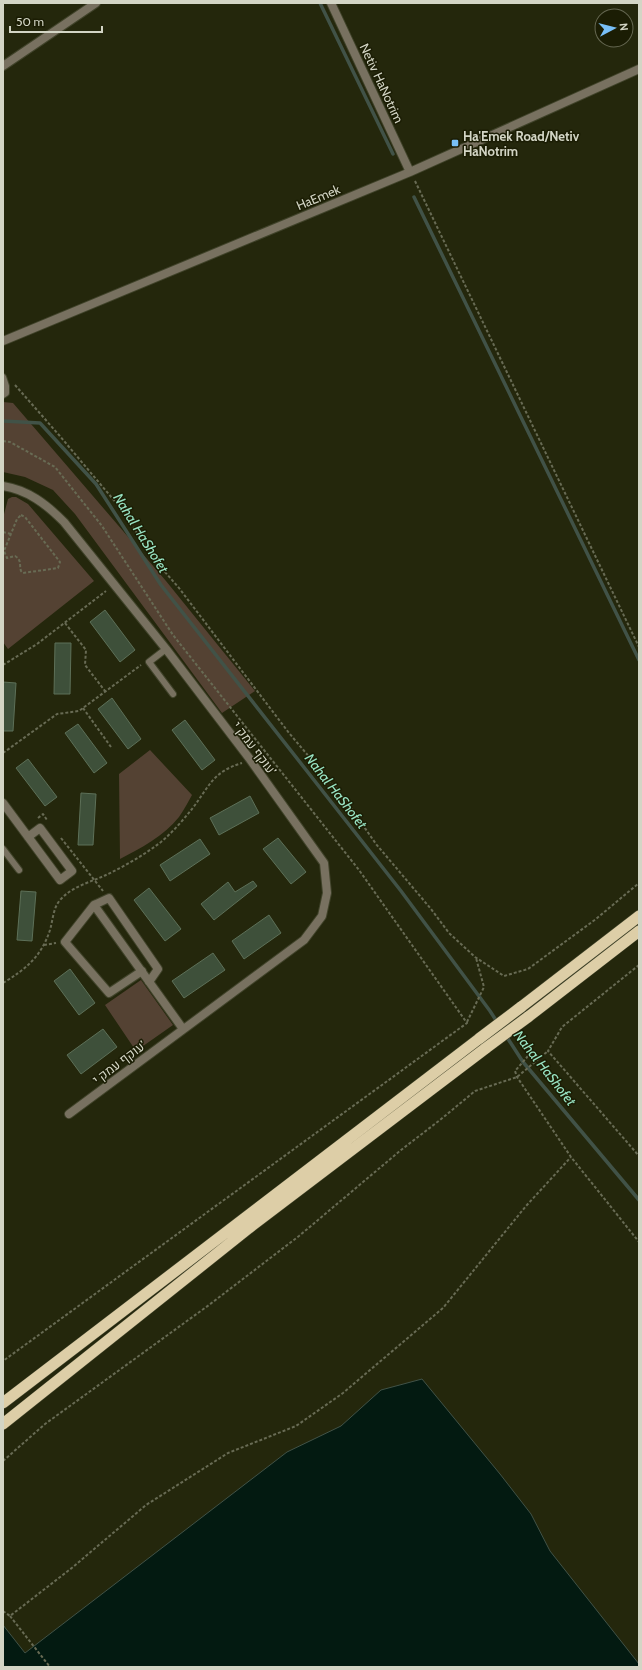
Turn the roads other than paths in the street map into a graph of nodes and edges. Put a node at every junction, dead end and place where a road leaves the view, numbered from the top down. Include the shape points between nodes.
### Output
1 (96, 3) edge
2 (331, 3) edge
3 (3, 66) edge
4 (639, 69) edge
5 (410, 172) junction
6 (3, 341) edge
7 (3, 377) edge
8 (3, 395) edge
9 (3, 486) edge
10 (166, 650) junction
11 (173, 694) dead end
12 (3, 803) edge
13 (28, 838) junction
14 (3, 849) edge
15 (19, 870) dead end
16 (94, 905) junction
17 (639, 916) edge
18 (639, 931) edge
19 (142, 971) junction
20 (150, 982) junction
21 (183, 1029) junction
22 (69, 1114) dead end
23 (3, 1403) edge
24 (3, 1424) edge

1 - 3 street
2 - 5 street, Netiv HaNotrim
4 - 5 street, HaEmek
5 - 6 street, HaEmek
7 - 8 lane via 6,393
9 - 10 street, עוקף עמק י’ via 28,493 64,522
10 - 11 lane via 149,662
10 - 21 street, עוקף עמק י’ via 249,758 324,863 327,894 322,916 304,940
12 - 13 street
13 - 13 street via 60,880 72,871 40,828
14 - 15 lane
16 - 19 street
16 - 19 street via 65,942 109,992
16 - 20 street via 109,898 158,969
17 - 23 highway, bridge
18 - 24 highway, bridge via 249,1228
19 - 20 street
20 - 21 street
21 - 22 street, עוקף עמק י’

